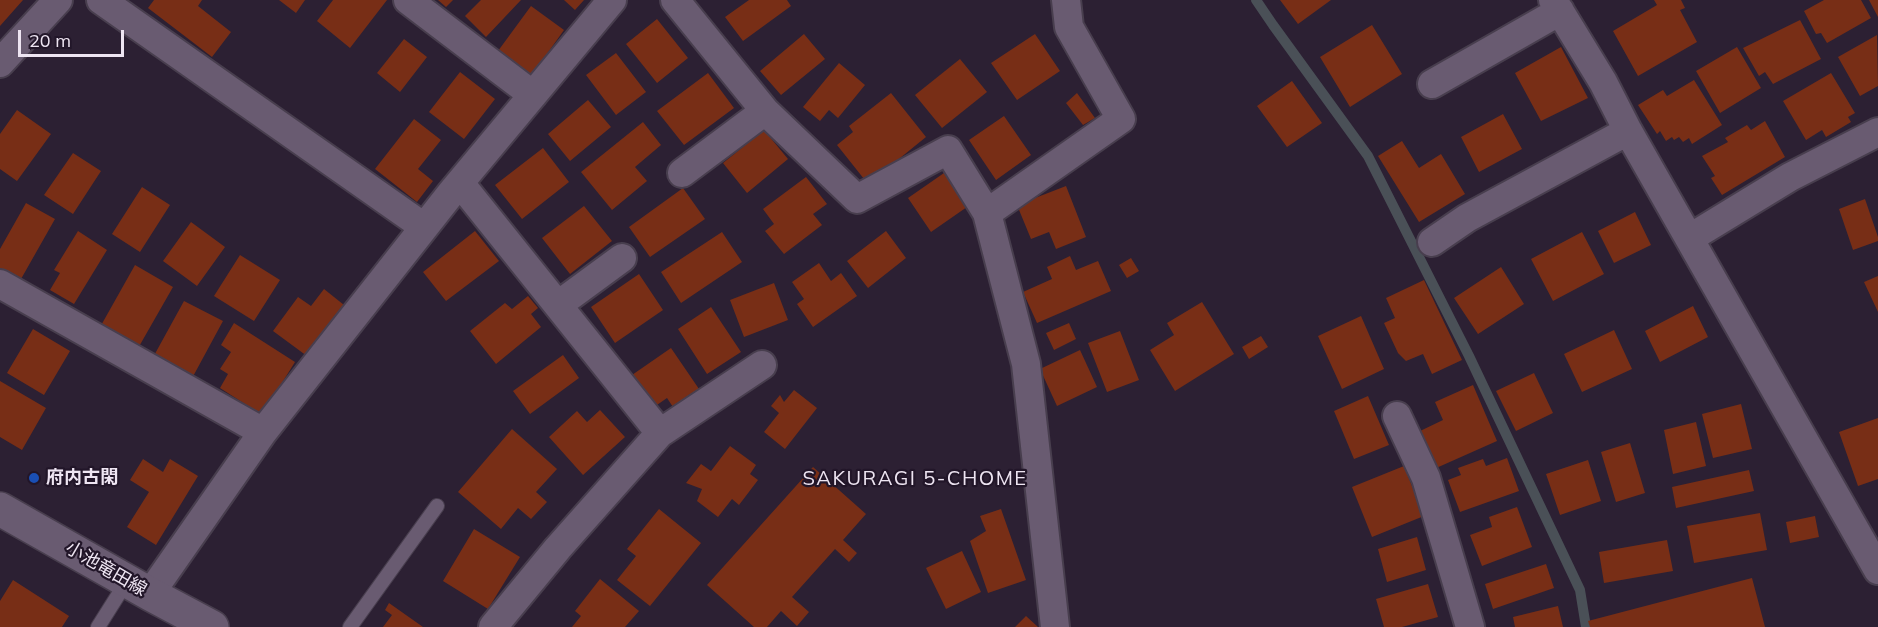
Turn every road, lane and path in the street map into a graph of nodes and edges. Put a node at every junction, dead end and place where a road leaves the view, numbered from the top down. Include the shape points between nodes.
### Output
1 (58, 0) edge
2 (101, 0) edge
3 (408, 0) edge
4 (612, 0) edge
5 (675, 0) edge
6 (1066, 0) edge
7 (1556, 6) edge
8 (0, 63) edge
9 (1432, 84) dead end
10 (533, 95) junction
11 (765, 111) junction
12 (1628, 130) junction
13 (1877, 133) edge
14 (682, 173) dead end
15 (460, 183) junction
16 (987, 213) junction
17 (424, 226) junction
18 (1690, 238) junction
19 (1432, 242) dead end
20 (622, 258) dead end
21 (0, 284) edge
22 (558, 305) junction
23 (762, 365) dead end
24 (1397, 416) dead end
25 (263, 432) junction
26 (660, 433) junction
27 (437, 506) dead end
28 (0, 509) edge
29 (1878, 570) edge
30 (139, 588) junction
31 (98, 627) edge
32 (212, 627) edge
33 (350, 627) edge
34 (493, 627) edge
35 (1055, 627) edge
36 (1470, 627) edge

1 - 8 street
2 - 17 street
3 - 10 street
4 - 10 street
5 - 11 street
6 - 16 street via 1069,27 1121,119
7 - 9 street
7 - 12 street
10 - 15 street
11 - 14 street
11 - 16 street via 856,199 948,150
12 - 18 street
12 - 19 street via 1467,218
13 - 18 street via 1790,177
15 - 17 street
15 - 22 street
16 - 35 street via 1026,364
17 - 25 street
18 - 29 street
20 - 22 street
21 - 25 street
22 - 26 street
23 - 26 street
24 - 36 street via 1426,478
25 - 30 street
26 - 34 street
27 - 33 lane
28 - 30 main road, 小池竜田線
30 - 31 lane
30 - 32 main road, 小池竜田線

